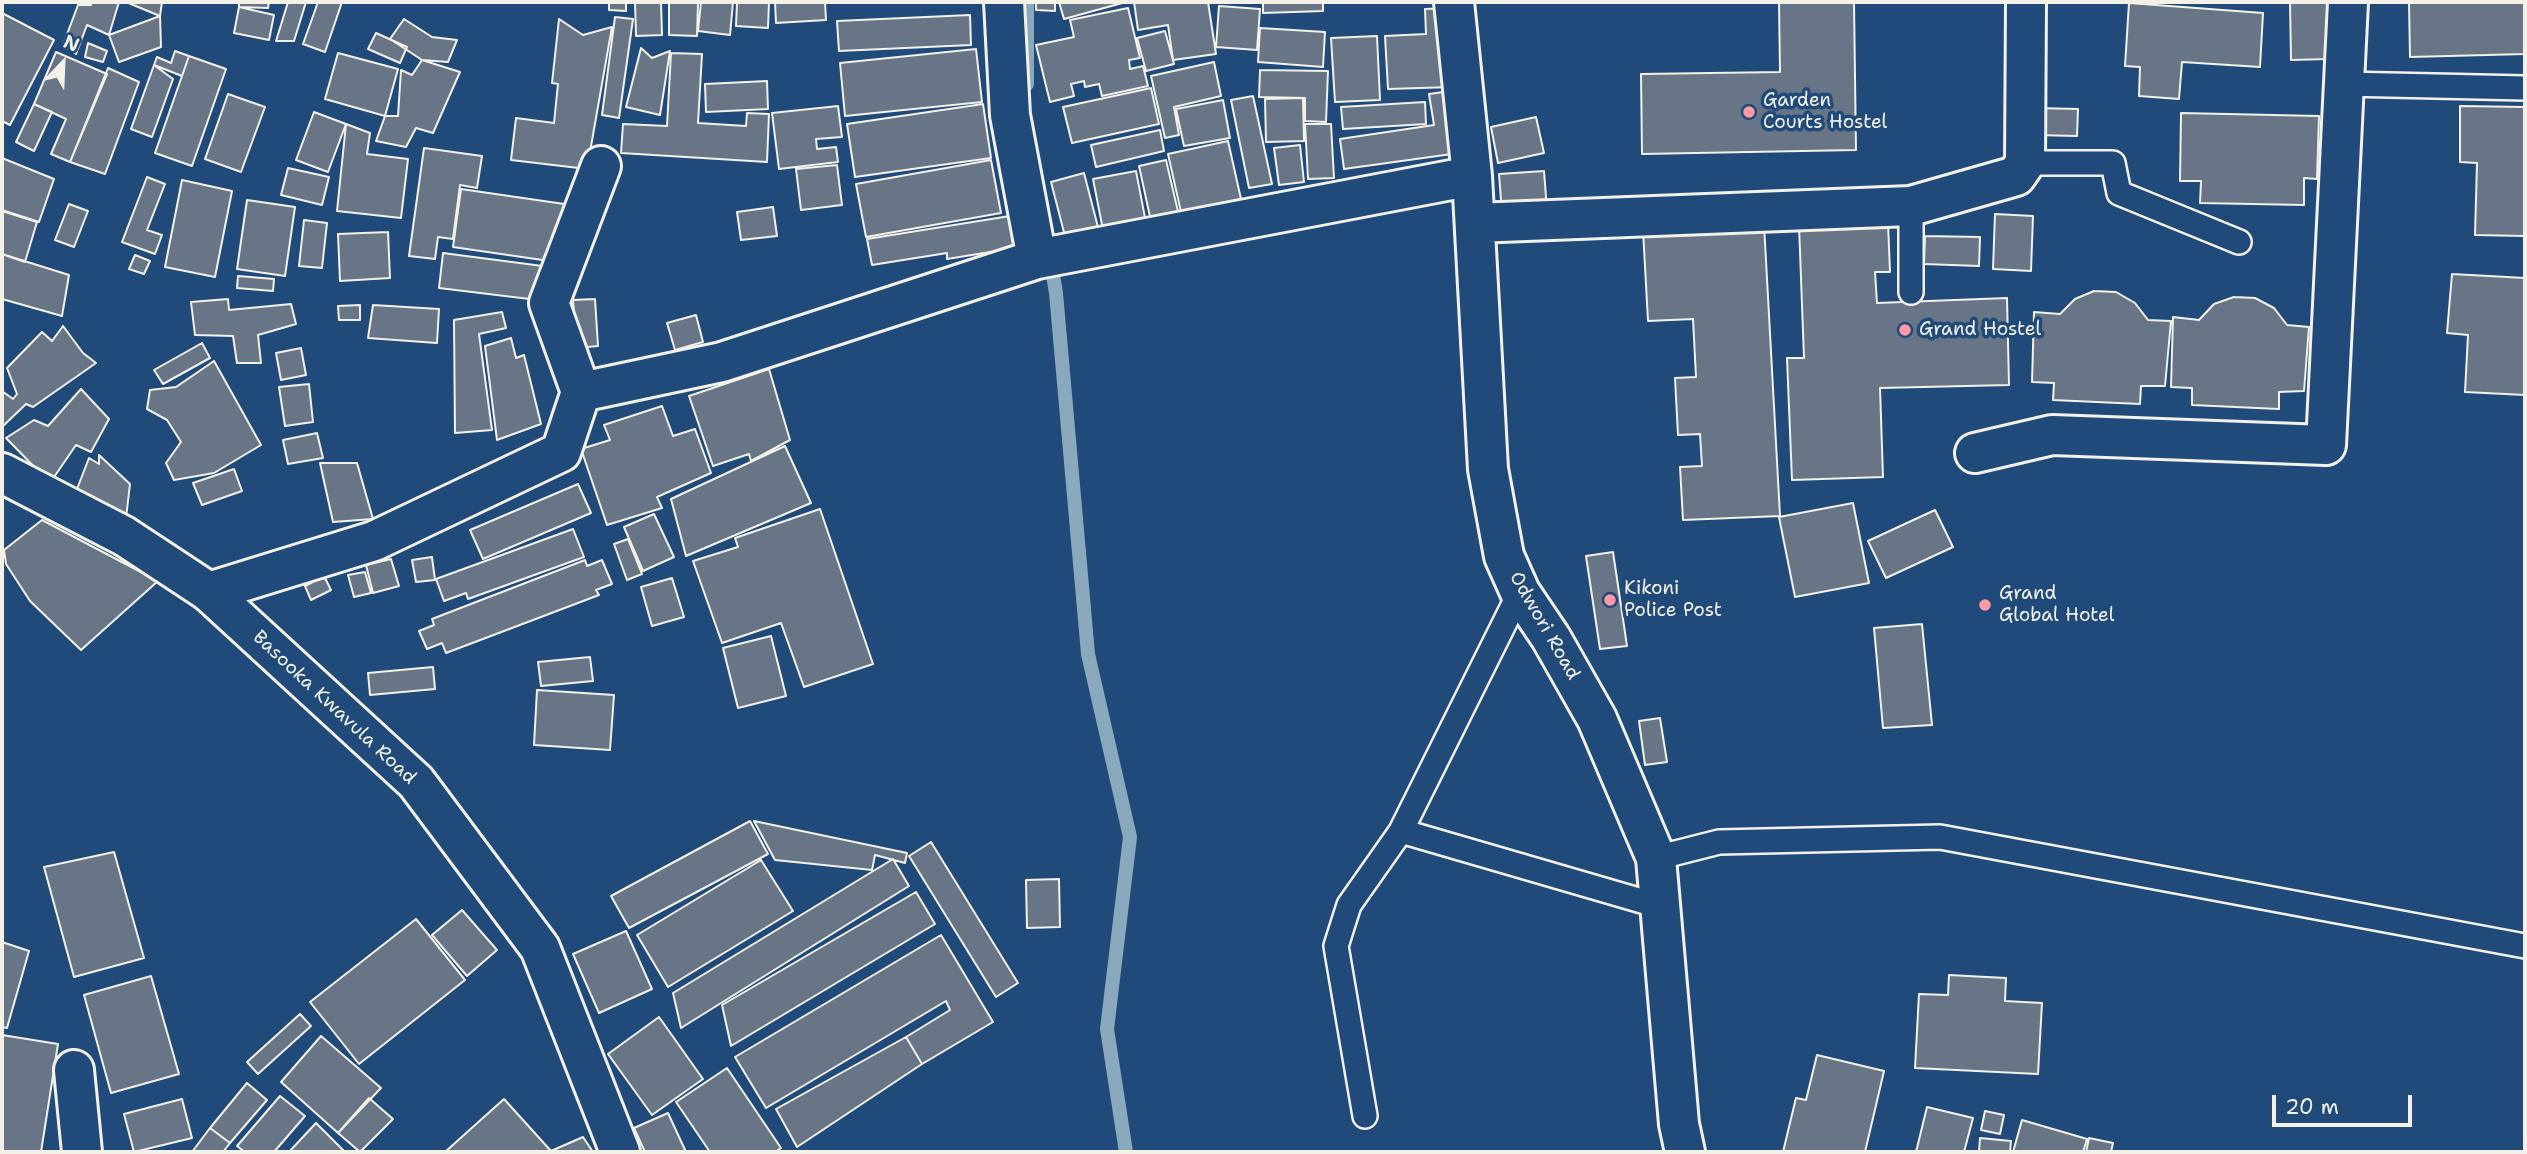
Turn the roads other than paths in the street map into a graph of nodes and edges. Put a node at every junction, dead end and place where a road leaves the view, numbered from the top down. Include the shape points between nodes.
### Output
1 (1004, 2) edge
2 (1454, 2) edge
3 (2026, 2) edge
4 (2348, 2) edge
5 (2344, 84) junction
6 (2525, 88) edge
7 (2025, 163) junction
8 (601, 166) dead end
9 (1472, 176) junction
10 (1911, 206) junction
11 (1475, 223) junction
12 (2239, 242) dead end
13 (1037, 259) junction
14 (1911, 292) dead end
15 (582, 392) junction
16 (1975, 453) dead end
17 (4, 476) edge
18 (209, 592) junction
19 (1520, 592) junction
20 (1401, 831) junction
21 (1656, 858) junction
22 (1659, 906) junction
23 (2525, 946) edge
24 (74, 1070) dead end
25 (1365, 1116) dead end
26 (82, 1152) edge
27 (620, 1152) edge
28 (1685, 1152) edge

1 - 13 street via 1010,115
2 - 9 street, Odwori Road
3 - 7 street
4 - 5 street
5 - 6 lane
5 - 16 street via 2326,445 2052,435
7 - 10 street via 2015,176
7 - 12 lane via 2113,163 2119,193
8 - 15 street via 549,303
9 - 11 street, Odwori Road
9 - 13 street
10 - 11 street
10 - 14 lane
11 - 19 street, Odwori Road via 1488,470 1504,556
13 - 15 street via 722,362
15 - 18 street via 561,452 374,541
17 - 18 street, Basooka Kwavula Road via 124,536
18 - 27 street, Basooka Kwavula Road via 416,782 540,948
19 - 20 lane
19 - 21 street, Odwori Road via 1597,719
20 - 22 lane
20 - 25 lane via 1349,905 1336,946
21 - 22 street, Odwori Road
21 - 23 lane via 1719,842 1940,837
22 - 28 street, Odwori Road
24 - 26 street

